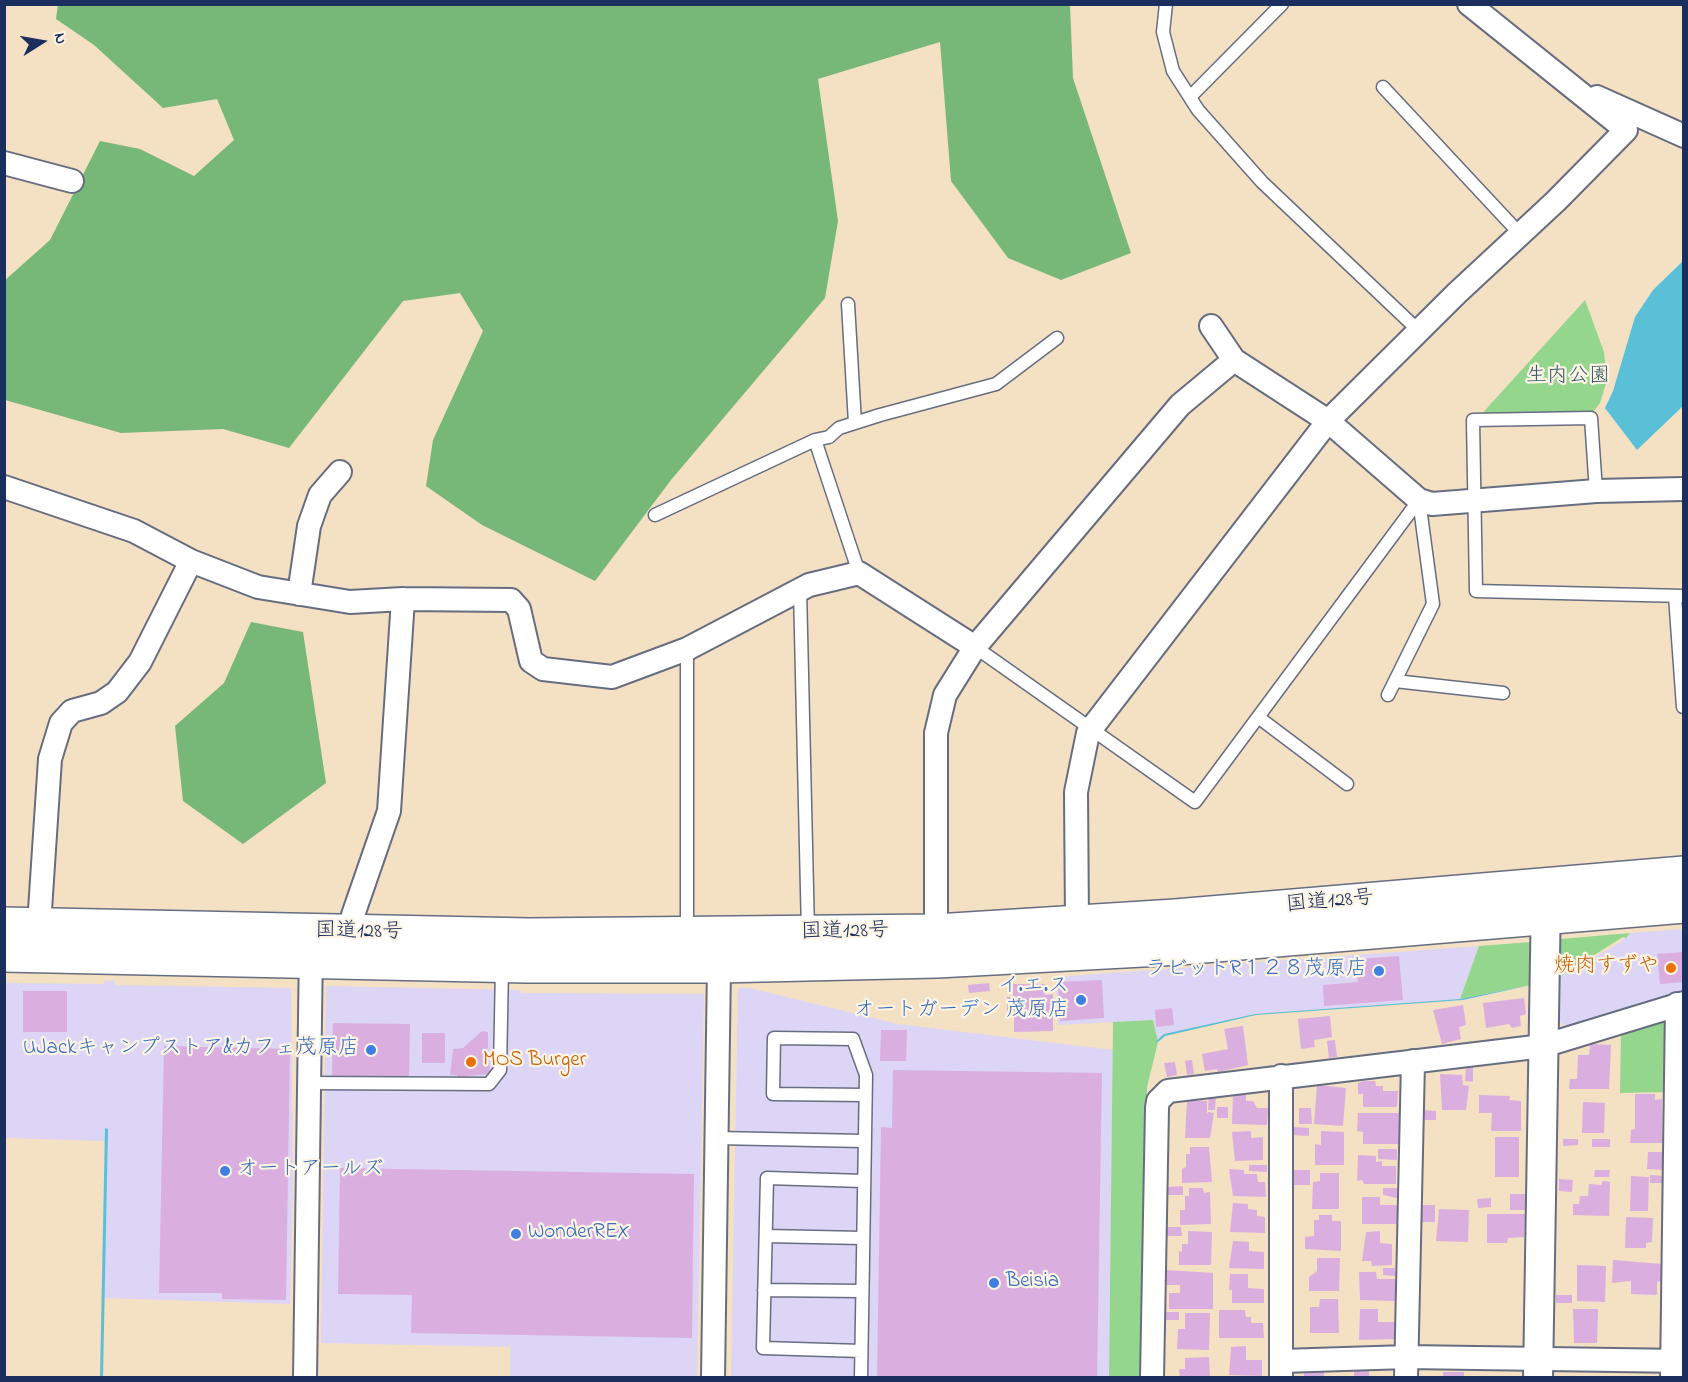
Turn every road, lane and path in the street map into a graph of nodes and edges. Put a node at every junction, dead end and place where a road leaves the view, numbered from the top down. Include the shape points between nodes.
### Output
1 (1166, 4) edge
2 (1282, 4) edge
3 (1482, 9) edge
4 (1566, 83) junction
5 (1383, 87) dead end
6 (1190, 97) junction
7 (1683, 136) edge
8 (4, 164) edge
9 (72, 181) dead end
10 (1520, 234) junction
11 (848, 304) dead end
12 (1211, 326) dead end
13 (1419, 331) junction
14 (1057, 338) dead end
15 (1234, 360) junction
16 (1328, 421) junction
17 (855, 423) junction
18 (815, 440) junction
19 (340, 472) dead end
20 (4, 487) edge
21 (1683, 489) edge
22 (1596, 491) junction
23 (1419, 500) junction
24 (1473, 500) junction
25 (655, 515) dead end
26 (191, 561) junction
27 (859, 573) junction
28 (800, 589) junction
29 (299, 594) junction
30 (1679, 596) edge
31 (403, 599) junction
32 (975, 647) junction
33 (687, 649) junction
34 (1395, 681) junction
35 (1503, 693) dead end
36 (1388, 695) dead end
37 (1683, 707) edge
38 (1258, 717) junction
39 (1091, 729) junction
40 (1347, 784) dead end
41 (1683, 873) edge
42 (1546, 884) junction
43 (1683, 906) edge
44 (1546, 918) junction
45 (1077, 923) junction
46 (4, 924) edge
47 (39, 925) junction
48 (808, 934) junction
49 (687, 936) junction
50 (936, 946) junction
51 (311, 947) junction
52 (351, 948) junction
53 (4, 955) edge
54 (502, 966) junction
55 (719, 966) junction
56 (1680, 1004) edge
57 (1543, 1046) junction
58 (1413, 1061) junction
59 (1281, 1076) junction
60 (309, 1083) junction
61 (865, 1095) junction
62 (717, 1138) junction
63 (864, 1141) junction
64 (863, 1181) junction
65 (766, 1236) junction
66 (862, 1238) junction
67 (764, 1290) junction
68 (862, 1291) junction
69 (861, 1351) junction
70 (1676, 1366) edge
71 (1406, 1367) edge
72 (1539, 1368) edge
73 (1281, 1369) edge
74 (305, 1377) edge
75 (713, 1377) edge
76 (861, 1377) edge
77 (1152, 1377) edge

1 - 6 lane via 1163,32 1173,71
2 - 6 lane
3 - 4 street
4 - 7 street
4 - 10 street via 1626,130
5 - 10 lane
6 - 13 lane via 1262,182
8 - 9 street
10 - 13 street
11 - 17 lane
12 - 15 street
13 - 16 street
14 - 17 lane via 996,384
15 - 16 street
15 - 32 street via 1180,405
16 - 23 street
16 - 39 street
17 - 18 lane
18 - 25 lane
18 - 27 lane
19 - 29 street via 320,495 309,526
20 - 26 street via 134,531
21 - 22 street
22 - 24 street
22 - 24 lane via 1591,418 1473,420
23 - 24 street via 1432,504
23 - 34 lane via 1433,604
23 - 38 lane
24 - 30 lane via 1476,591
26 - 29 street via 258,587
26 - 47 street via 140,662 117,692 101,703 72,711 61,723 50,759
27 - 28 street
27 - 32 street
28 - 33 street
28 - 48 lane
29 - 31 street via 350,602
30 - 37 lane
31 - 33 street via 511,600 519,609 531,661 543,669 612,677
31 - 52 street via 389,811 353,915
32 - 39 lane
32 - 50 street via 945,695 936,733
33 - 49 lane
34 - 35 lane
34 - 36 lane
38 - 39 lane via 1195,802
38 - 40 lane
39 - 45 street via 1076,792
41 - 42 highway, 国道128号
42 - 44 street
42 - 45 highway, 国道128号
43 - 44 highway, 国道128号
44 - 50 highway, 国道128号 via 1180,948
44 - 57 street
45 - 50 highway, 国道128号
46 - 47 highway, 国道128号
47 - 51 highway, 国道128号
48 - 49 highway, 国道128号
48 - 50 highway, 国道128号
49 - 52 highway, 国道128号
50 - 55 highway, 国道128号
51 - 52 highway, 国道128号
51 - 53 highway, 国道128号
51 - 60 street
52 - 54 highway, 国道128号
54 - 55 highway, 国道128号
54 - 60 lane via 500,1070 489,1084
55 - 62 street
56 - 57 street
56 - 70 street
57 - 58 street
57 - 72 street
58 - 59 street
58 - 71 street
59 - 73 street
59 - 77 street via 1174,1088 1158,1101
60 - 74 street
61 - 61 lane via 866,1075 853,1040 774,1038 773,1094
61 - 63 lane
62 - 63 lane
62 - 75 street
63 - 64 lane
64 - 65 lane via 767,1178
64 - 66 lane
65 - 66 lane
65 - 67 lane
66 - 68 lane
67 - 68 lane
67 - 69 lane via 763,1348
68 - 69 lane
69 - 76 lane
70 - 72 street
71 - 72 street
71 - 73 street

